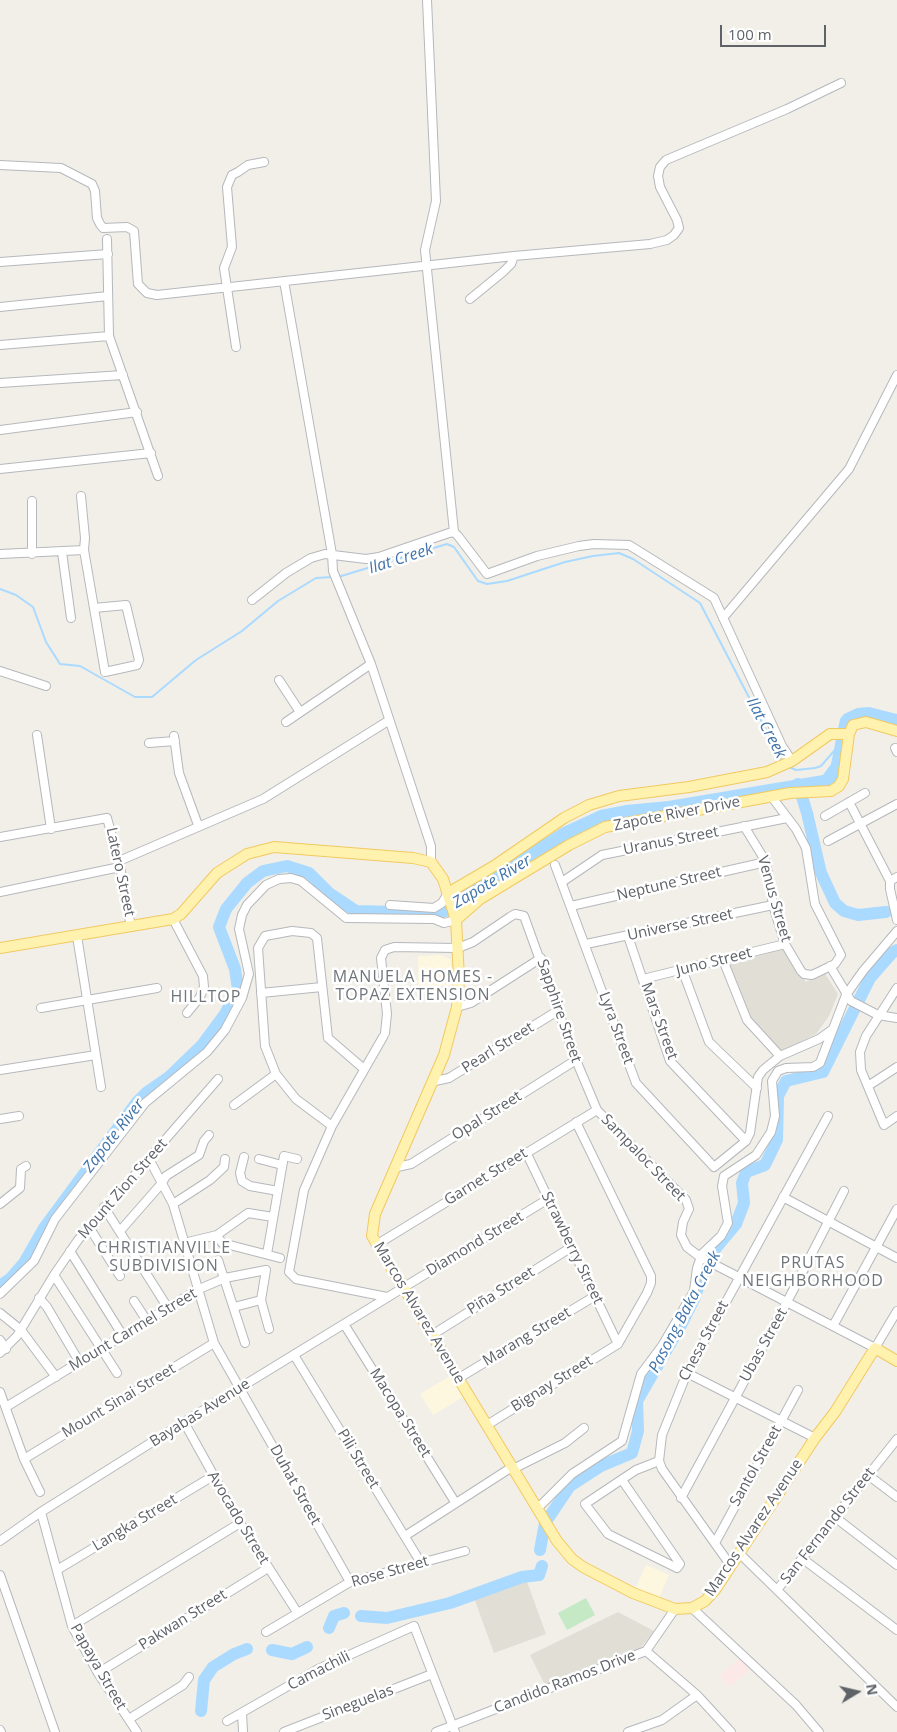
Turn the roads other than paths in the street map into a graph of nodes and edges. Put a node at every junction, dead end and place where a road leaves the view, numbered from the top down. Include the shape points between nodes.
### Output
1 (427, 0) edge
2 (840, 83) dead end
3 (264, 162) dead end
4 (0, 165) edge
5 (108, 240) dead end
6 (108, 254) junction
7 (514, 256) junction
8 (0, 262) edge
9 (426, 266) junction
10 (284, 281) junction
11 (226, 287) junction
12 (108, 296) junction
13 (470, 299) dead end
14 (0, 307) edge
15 (109, 336) junction
16 (0, 345) edge
17 (236, 347) dead end
18 (123, 374) junction
19 (897, 375) edge
20 (0, 384) edge
21 (137, 412) junction
22 (0, 430) edge
23 (151, 454) junction
24 (0, 469) edge
25 (158, 476) dead end
26 (81, 496) dead end
27 (32, 501) dead end
28 (454, 532) junction
29 (84, 550) junction
30 (62, 552) junction
31 (0, 554) edge
32 (32, 554) junction
33 (332, 554) junction
34 (252, 600) dead end
35 (94, 608) junction
36 (71, 618) dead end
37 (724, 618) junction
38 (371, 664) junction
39 (0, 671) edge
40 (278, 680) dead end
41 (46, 686) dead end
42 (300, 712) junction
43 (388, 721) junction
44 (286, 722) dead end
45 (897, 731) edge
46 (848, 734) junction
47 (37, 735) dead end
48 (149, 743) dead end
49 (790, 762) junction
50 (865, 793) dead end
51 (770, 796) junction
52 (849, 802) junction
53 (897, 804) edge
54 (825, 816) dead end
55 (787, 818) junction
56 (860, 824) junction
57 (198, 825) junction
58 (744, 826) junction
59 (51, 829) junction
60 (0, 837) edge
61 (828, 841) dead end
62 (432, 862) junction
63 (766, 862) junction
64 (119, 864) junction
65 (555, 865) dead end
66 (894, 879) edge
67 (562, 882) junction
68 (0, 892) edge
69 (450, 897) junction
70 (390, 905) dead end
71 (773, 905) junction
72 (571, 906) junction
73 (456, 917) junction
74 (173, 919) junction
75 (897, 920) edge
76 (132, 927) junction
77 (897, 930) edge
78 (77, 936) junction
79 (628, 936) junction
80 (586, 944) junction
81 (785, 944) junction
82 (0, 948) edge
83 (458, 948) junction
84 (541, 958) junction
85 (723, 960) junction
86 (830, 966) junction
87 (682, 969) junction
88 (643, 979) junction
89 (322, 987) junction
90 (157, 988) dead end
91 (897, 988) edge
92 (261, 993) junction
93 (849, 998) junction
94 (87, 999) junction
95 (457, 1007) junction
96 (41, 1008) dead end
97 (559, 1010) junction
98 (187, 1013) dead end
99 (878, 1015) junction
100 (897, 1018) edge
101 (833, 1029) junction
102 (96, 1055) junction
103 (780, 1056) junction
104 (576, 1060) junction
105 (897, 1067) edge
106 (364, 1069) junction
107 (0, 1070) edge
108 (276, 1074) junction
109 (218, 1079) dead end
110 (435, 1081) junction
111 (868, 1086) junction
112 (101, 1087) dead end
113 (757, 1088) junction
114 (234, 1106) dead end
115 (597, 1110) junction
116 (20, 1116) dead end
117 (828, 1116) dead end
118 (897, 1116) edge
119 (0, 1119) edge
120 (576, 1122) junction
121 (332, 1126) junction
122 (208, 1135) dead end
123 (746, 1141) junction
124 (526, 1152) junction
125 (244, 1157) dead end
126 (225, 1159) dead end
127 (259, 1159) dead end
128 (297, 1159) dead end
129 (149, 1160) junction
130 (282, 1165) junction
131 (26, 1166) dead end
132 (397, 1167) junction
133 (162, 1183) junction
134 (278, 1191) junction
135 (844, 1191) dead end
136 (783, 1197) junction
137 (548, 1199) junction
138 (0, 1204) edge
139 (173, 1204) junction
140 (104, 1208) junction
141 (897, 1209) edge
142 (273, 1217) junction
143 (828, 1222) junction
144 (88, 1227) junction
145 (120, 1231) junction
146 (217, 1235) junction
147 (184, 1243) junction
148 (376, 1245) junction
149 (876, 1247) junction
150 (570, 1248) junction
151 (70, 1251) junction
152 (267, 1254) junction
153 (280, 1258) dead end
154 (700, 1258) junction
155 (897, 1258) edge
156 (218, 1260) dead end
157 (54, 1275) junction
158 (120, 1276) dead end
159 (739, 1277) junction
160 (225, 1278) junction
161 (402, 1288) junction
162 (197, 1290) junction
163 (0, 1294) edge
164 (387, 1296) junction
165 (595, 1296) junction
166 (39, 1298) junction
167 (261, 1300) junction
168 (134, 1301) dead end
169 (787, 1302) junction
170 (234, 1307) junction
171 (168, 1308) junction
172 (897, 1310) edge
173 (0, 1313) edge
174 (147, 1321) junction
175 (344, 1324) junction
176 (833, 1326) junction
177 (22, 1330) junction
178 (270, 1330) dead end
179 (432, 1335) junction
180 (123, 1336) junction
181 (0, 1340) edge
182 (214, 1343) junction
183 (245, 1343) dead end
184 (618, 1344) junction
185 (875, 1348) junction
186 (101, 1350) junction
187 (3, 1351) edge
188 (294, 1355) junction
189 (897, 1361) edge
190 (80, 1363) junction
191 (687, 1372) junction
192 (117, 1373) dead end
193 (56, 1377) junction
194 (459, 1378) junction
195 (240, 1388) junction
196 (798, 1390) dead end
197 (0, 1392) edge
198 (735, 1396) junction
199 (6, 1407) junction
200 (781, 1420) junction
201 (184, 1422) junction
202 (487, 1424) junction
203 (584, 1428) dead end
204 (815, 1438) junction
205 (897, 1439) edge
206 (24, 1459) junction
207 (659, 1461) junction
208 (512, 1468) junction
209 (868, 1475) junction
210 (213, 1476) junction
211 (622, 1480) junction
212 (40, 1492) dead end
213 (897, 1497) edge
214 (681, 1498) junction
215 (455, 1502) junction
216 (538, 1511) junction
217 (41, 1512) junction
218 (836, 1518) junction
219 (240, 1523) junction
220 (405, 1536) junction
221 (0, 1541) edge
222 (714, 1543) junction
223 (465, 1551) dead end
224 (740, 1554) junction
225 (803, 1559) junction
226 (421, 1563) junction
227 (731, 1566) junction
228 (897, 1566) edge
229 (268, 1568) junction
230 (57, 1570) junction
231 (0, 1575) edge
232 (350, 1582) junction
233 (777, 1590) junction
234 (8, 1602) junction
235 (0, 1604) edge
236 (675, 1608) junction
237 (692, 1608) junction
238 (297, 1612) junction
239 (72, 1626) junction
240 (897, 1630) edge
241 (266, 1632) dead end
242 (646, 1651) junction
243 (98, 1673) junction
244 (432, 1674) junction
245 (189, 1677) dead end
246 (697, 1694) junction
247 (897, 1707) edge
248 (242, 1713) junction
249 (128, 1719) junction
250 (227, 1721) dead end
251 (453, 1729) edge
252 (55, 1732) edge
253 (137, 1732) edge
254 (244, 1732) edge
255 (284, 1732) edge
256 (436, 1732) edge
257 (628, 1732) edge
258 (732, 1732) edge
259 (819, 1732) edge

1 - 9 street via 436,202 425,250
2 - 7 street via 666,160 658,176 660,187 679,228 667,240
3 - 11 street via 248,165 228,182 233,240 224,268
4 - 11 street via 61,168 92,184 97,218 103,228 127,226 134,231 138,284 147,293
5 - 6 street
6 - 8 street
6 - 12 street
7 - 9 street
7 - 13 street via 503,272
9 - 10 street
9 - 28 street
10 - 11 street
10 - 33 street
11 - 17 street
12 - 14 street
12 - 15 street
15 - 16 street
15 - 18 street
18 - 20 street
18 - 21 street
19 - 37 street via 850,469
21 - 22 street
21 - 23 street
23 - 24 street
23 - 25 street
26 - 29 street
27 - 32 street
28 - 33 street via 379,557 366,559
28 - 37 street via 487,574 566,549 594,544 629,545 709,594
29 - 30 street
29 - 35 street
30 - 32 street
30 - 36 street
31 - 32 street
33 - 34 street via 311,558
33 - 38 street via 333,571
35 - 35 street via 105,672 137,665 140,660 126,605
37 - 49 street
38 - 42 street
38 - 43 street
39 - 41 street
40 - 42 street
42 - 44 street
43 - 57 street via 275,792
43 - 62 street via 431,846
45 - 46 main road via 861,722 853,725
46 - 49 main road, Zapote River Drive via 835,733 824,737
46 - 51 main road, Zapote River Drive via 841,782 831,791
47 - 59 street
48 - 57 street via 174,738 178,773
49 - 69 main road, Zapote River Drive via 779,768 689,787 619,796 589,805 564,818
50 - 52 street
51 - 55 street
51 - 73 main road, Zapote River Drive via 605,827 569,845
52 - 54 street
52 - 56 street
53 - 56 street
55 - 58 street, Uranus Street
55 - 86 street via 806,848 815,904 840,952 840,959
56 - 61 street
56 - 66 street
57 - 64 street
58 - 63 street, Venus Street
58 - 67 street, Uranus Street via 602,855
59 - 60 street
59 - 64 street, Latero Street via 107,818
62 - 69 main road, Marcos Alvarez Avenue
62 - 74 main road via 297,848 260,850 217,873
63 - 71 street, Venus Street
63 - 72 street, Neptune Street
64 - 68 street
64 - 76 street, Latero Street
65 - 67 street, Lyra Street
66 - 75 street
67 - 72 street, Lyra Street
69 - 70 street via 434,908
69 - 73 main road, Marcos Alvarez Avenue
71 - 79 street, Universe Street
71 - 81 street, Venus Street
72 - 80 street, Lyra Street
73 - 83 main road, Marcos Alvarez Avenue
73 - 163 street via 444,924 434,919 346,918 301,881 279,879 266,885 242,915 239,929 249,974 242,998 225,1030 207,1052 144,1104 56,1219 34,1261
74 - 76 main road
74 - 98 street via 203,976 204,987 200,997
76 - 78 main road
77 - 93 street via 863,971
78 - 82 main road
78 - 94 street
79 - 80 street, Universe Street
79 - 88 street, Mars Street
80 - 123 street, Lyra Street via 636,1083 714,1167
81 - 85 street, Juno Street
81 - 86 street, Venus Street via 804,974
83 - 84 street, Sapphire Street via 520,914 528,920
83 - 95 main road, Marcos Alvarez Avenue
83 - 106 street via 394,947 385,950 381,958 387,1014 384,1035
84 - 95 street via 471,1003
84 - 97 street, Sapphire Street
85 - 87 street, Juno Street
85 - 103 street via 747,1020
86 - 93 street
87 - 88 street, Juno Street
87 - 113 street via 709,1042
88 - 123 street, Mars Street via 670,1061
89 - 92 street
89 - 92 street via 317,938 311,933 292,931 270,934 259,943
89 - 106 street via 328,1038
90 - 94 street
91 - 99 street
92 - 108 street via 264,1046
93 - 99 street
93 - 101 street
94 - 96 street
94 - 102 street
95 - 110 main road, Marcos Alvarez Avenue via 452,1033
97 - 104 street, Sapphire Street
97 - 110 street, Pearl Street via 449,1078
99 - 100 street
99 - 111 street via 860,1052 861,1070
101 - 103 street via 819,1039
101 - 154 street via 820,1063 813,1067 786,1068 778,1071 772,1081 775,1116 771,1132 756,1154 724,1176 722,1186 728,1223 721,1236
102 - 107 street
102 - 112 street
103 - 113 street via 763,1070 758,1077
104 - 115 street, Sapphire Street
104 - 132 street, Opal Street via 411,1164
105 - 111 street
106 - 121 street
108 - 114 street
108 - 121 street via 296,1099
109 - 129 street, Mount Zion Street
110 - 132 main road, Marcos Alvarez Avenue
111 - 118 street via 884,1125
113 - 123 street via 753,1125
115 - 120 street, Garnet Street
115 - 154 street, Sampaloc Street via 686,1200 689,1209 682,1229 683,1242
116 - 119 street
117 - 136 street, Chesa Street
120 - 124 street, Garnet Street
120 - 184 street via 651,1276 647,1293
121 - 164 street via 304,1190 289,1272 296,1279
122 - 133 street via 198,1155 169,1173
124 - 137 street, Strawberry Street
124 - 148 street, Garnet Street
125 - 134 street via 240,1173 242,1181 250,1186
126 - 139 street via 224,1167 210,1180
127 - 130 street
128 - 130 street via 284,1156
129 - 133 street, Duhat Street
129 - 140 street, Mount Zion Street
130 - 134 street
131 - 138 street via 21,1169 20,1188
132 - 148 main road, Marcos Alvarez Avenue via 373,1222 372,1236
133 - 139 street, Duhat Street
133 - 145 street
134 - 142 street
135 - 143 street, Ubas Street
136 - 143 street
136 - 159 street, Chesa Street
137 - 150 street, Strawberry Street
137 - 161 street, Diamond Street
139 - 147 street, Duhat Street
140 - 144 street, Mount Zion Street
140 - 145 street
141 - 149 street
142 - 146 street via 248,1214
142 - 152 street
143 - 149 street
143 - 169 street, Ubas Street
144 - 151 street, Mount Zion Street
144 - 158 street
145 - 171 street
146 - 147 street
146 - 152 street via 222,1243
147 - 162 street, Duhat Street
148 - 161 main road, Marcos Alvarez Avenue
149 - 155 street
149 - 176 street
150 - 165 street, Strawberry Street
150 - 179 street, Piña Street
151 - 157 street, Mount Zion Street
151 - 180 street
152 - 153 street
154 - 159 street
154 - 216 street via 694,1291 662,1346 641,1374 622,1442 572,1474
156 - 160 street
157 - 166 street, Mount Zion Street
157 - 186 street
159 - 169 street
159 - 191 street, Chesa Street
160 - 162 street, Mount Carmel Street
160 - 167 street, Mount Carmel Street via 266,1270
160 - 170 street
161 - 164 street, Bayabas Avenue
161 - 179 main road, Marcos Alvarez Avenue
162 - 171 street, Mount Carmel Street
162 - 182 street, Duhat Street
164 - 175 street, Bayabas Avenue
165 - 184 street, Strawberry Street
165 - 194 street, Marang Street
166 - 177 street, Mount Zion Street
166 - 190 street
167 - 170 street
167 - 178 street
168 - 174 street
169 - 176 street
169 - 198 street, Ubas Street
170 - 183 street
171 - 174 street, Mount Carmel Street
172 - 185 street
173 - 177 street
174 - 180 street, Mount Carmel Street
175 - 188 street, Bayabas Avenue
175 - 215 street, Macopa Street
176 - 185 street
177 - 187 street, Mount Zion Street
177 - 193 street
179 - 194 main road, Marcos Alvarez Avenue
180 - 186 street, Mount Carmel Street
181 - 187 street
182 - 195 street, Duhat Street
182 - 206 street, Mount Sinai Street
184 - 202 street, Bignay Street
185 - 189 main road
185 - 204 main road, Marcos Alvarez Avenue
186 - 190 street, Mount Carmel Street
186 - 192 street
188 - 195 street, Bayabas Avenue
188 - 220 street, Pili Street
190 - 193 street, Mount Carmel Street
191 - 198 street
191 - 207 street, Chesa Street via 665,1426
193 - 199 street, Mount Carmel Street
194 - 202 main road, Marcos Alvarez Avenue
195 - 201 street, Bayabas Avenue
195 - 232 street, Duhat Street
196 - 200 street, Santol Street
197 - 199 street
198 - 200 street
198 - 214 street, Ubas Street
199 - 206 street
200 - 204 street
200 - 222 street, Santol Street
201 - 210 street, Avocado Street
201 - 217 street, Bayabas Avenue
202 - 208 main road, Marcos Alvarez Avenue
203 - 208 street via 565,1443
204 - 224 main road, Marcos Alvarez Avenue
205 - 209 street, San Fernando Street
206 - 212 street
207 - 211 street via 636,1470
207 - 214 street
208 - 215 street
208 - 216 main road, Marcos Alvarez Avenue
209 - 213 street
209 - 218 street, San Fernando Street
210 - 219 street, Avocado Street
210 - 230 street, Langka Street
211 - 211 street via 585,1504 608,1534 677,1568 680,1566
214 - 222 street
215 - 220 street
216 - 236 main road, Marcos Alvarez Avenue via 564,1551 584,1567 633,1593
217 - 221 street, Bayabas Avenue
217 - 230 street, Papaya Street
218 - 225 street, San Fernando Street
218 - 228 street
219 - 229 street, Avocado Street
219 - 239 street
220 - 226 street, Pili Street
222 - 227 street
223 - 226 street, Rose Street
224 - 227 main road, Marcos Alvarez Avenue
224 - 233 street
225 - 233 street, San Fernando Street
225 - 240 street
226 - 232 street, Rose Street
227 - 237 main road, Marcos Alvarez Avenue via 710,1596
229 - 238 street, Avocado Street
229 - 243 street, Pakwan Street
230 - 239 street, Papaya Street
231 - 234 street
232 - 238 street, Rose Street
233 - 247 street
234 - 235 street
234 - 252 street
236 - 237 main road, Marcos Alvarez Avenue
236 - 242 street, Candido Ramos Drive
237 - 259 street via 796,1706
238 - 241 street, Rose Street
239 - 243 street, Papaya Street
242 - 246 street
242 - 251 street, Candido Ramos Drive
243 - 249 street, Papaya Street
244 - 248 street, Camachili via 414,1626 318,1669
244 - 251 street
244 - 255 street, Sineguelas
245 - 249 street via 180,1687
246 - 257 street via 662,1720
246 - 258 street
248 - 250 street, Camachili
248 - 254 street
249 - 253 street, Papaya Street
251 - 256 street, Candido Ramos Drive

